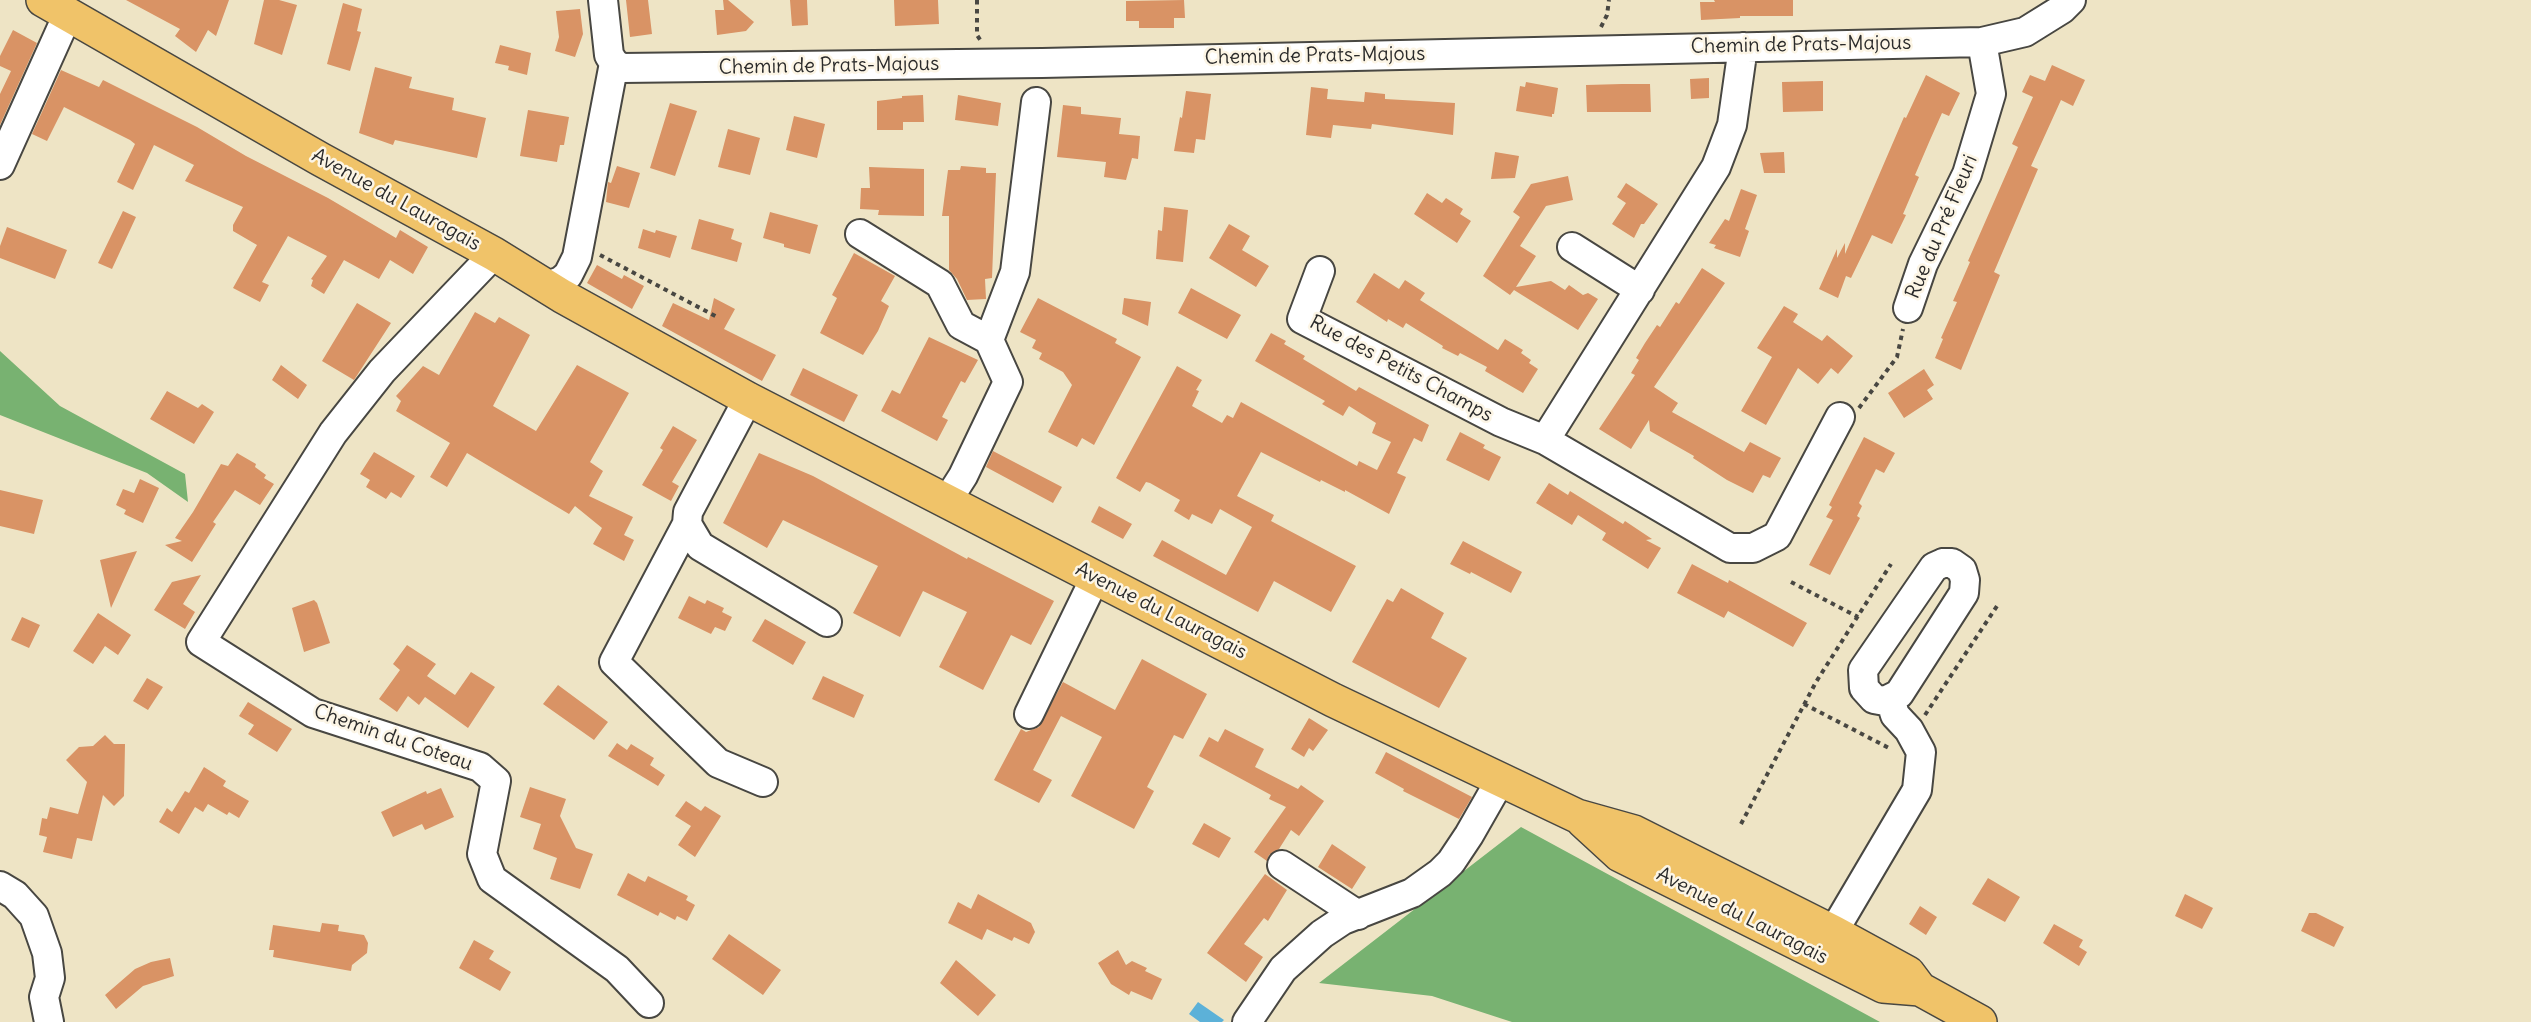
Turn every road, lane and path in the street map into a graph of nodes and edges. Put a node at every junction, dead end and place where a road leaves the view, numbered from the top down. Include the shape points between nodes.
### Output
1 (603, 0) edge
2 (977, 0) edge
3 (2071, 0) edge
4 (56, 7) edge
5 (1982, 42) junction
6 (1743, 47) junction
7 (985, 48) dead end
8 (614, 63) junction
9 (1036, 102) dead end
10 (0, 165) edge
11 (860, 234) dead end
12 (578, 243) junction
13 (1572, 247) dead end
14 (494, 254) junction
15 (1320, 270) dead end
16 (547, 286) junction
17 (1640, 290) junction
18 (1908, 308) joint
19 (719, 318) dead end
20 (989, 340) junction
21 (748, 399) junction
22 (1840, 417) joint
23 (1545, 440) junction
24 (947, 501) junction
25 (687, 524) junction
26 (1891, 564) dead end
27 (1095, 578) junction
28 (1791, 582) dead end
29 (1858, 617) junction
30 (827, 622) dead end
31 (1890, 699) junction
32 (1029, 714) dead end
33 (1501, 779) junction
34 (763, 782) dead end
35 (1741, 824) dead end
36 (1282, 865) dead end
37 (0, 886) edge
38 (1358, 915) junction
39 (1826, 944) junction
40 (649, 1003) dead end
41 (49, 1022) edge
42 (1247, 1022) edge
43 (1980, 1022) edge

1 - 8 street via 609,55
2 - 7 path via 977,35
3 - 5 street, Chemin de Prats-Majous via 2025,32
4 - 10 street
4 - 14 main road, Avenue du Lauragais
5 - 6 street, Chemin de Prats-Majous
5 - 18 street, Rue du Pré Fleuri via 1991,94 1967,174 1923,264
6 - 8 street, Chemin de Prats-Majous via 1042,63 622,68
6 - 17 street via 1732,125 1716,167
8 - 12 street
9 - 20 street via 1015,272
11 - 20 street via 940,284 961,325
12 - 16 street via 577,257 568,275
12 - 19 path
13 - 17 street
14 - 16 main road, Avenue du Lauragais
14 - 40 street, Chemin du Coteau via 382,371 333,433 201,642 313,713 480,767 496,781 482,854 492,879 617,969
15 - 23 street, Rue des Petits Champs via 1302,319 1501,422
16 - 21 main road, Avenue du Lauragais
17 - 23 street
18 - 22 path via 1897,357 1856,412
20 - 24 street via 1008,382
21 - 24 main road, Avenue du Lauragais
21 - 25 street via 688,512
22 - 23 street, Rue des Petits Champs via 1777,536 1753,548 1730,548
24 - 27 main road, Avenue du Lauragais
25 - 30 street via 700,546
25 - 34 street via 614,662 718,763
26 - 29 path
27 - 32 street
27 - 33 main road, Avenue du Lauragais via 1333,700
28 - 29 path
29 - 35 path via 1808,697
31 - 31 street via 1899,694 1964,592 1965,580 1958,566 1943,563 1934,567 1863,670 1862,682 1869,694 1880,700
31 - 39 street via 1895,715 1921,752 1917,790
33 - 38 street via 1469,835 1440,873 1412,893
33 - 39 main road, Avenue du Lauragais via 1577,816 1634,832
36 - 38 street
37 - 41 street via 15,895 34,916 41,934 50,978 44,997
38 - 42 street via 1322,934 1283,969
39 - 43 main road, Avenue du Lauragais via 1908,973 1920,989

